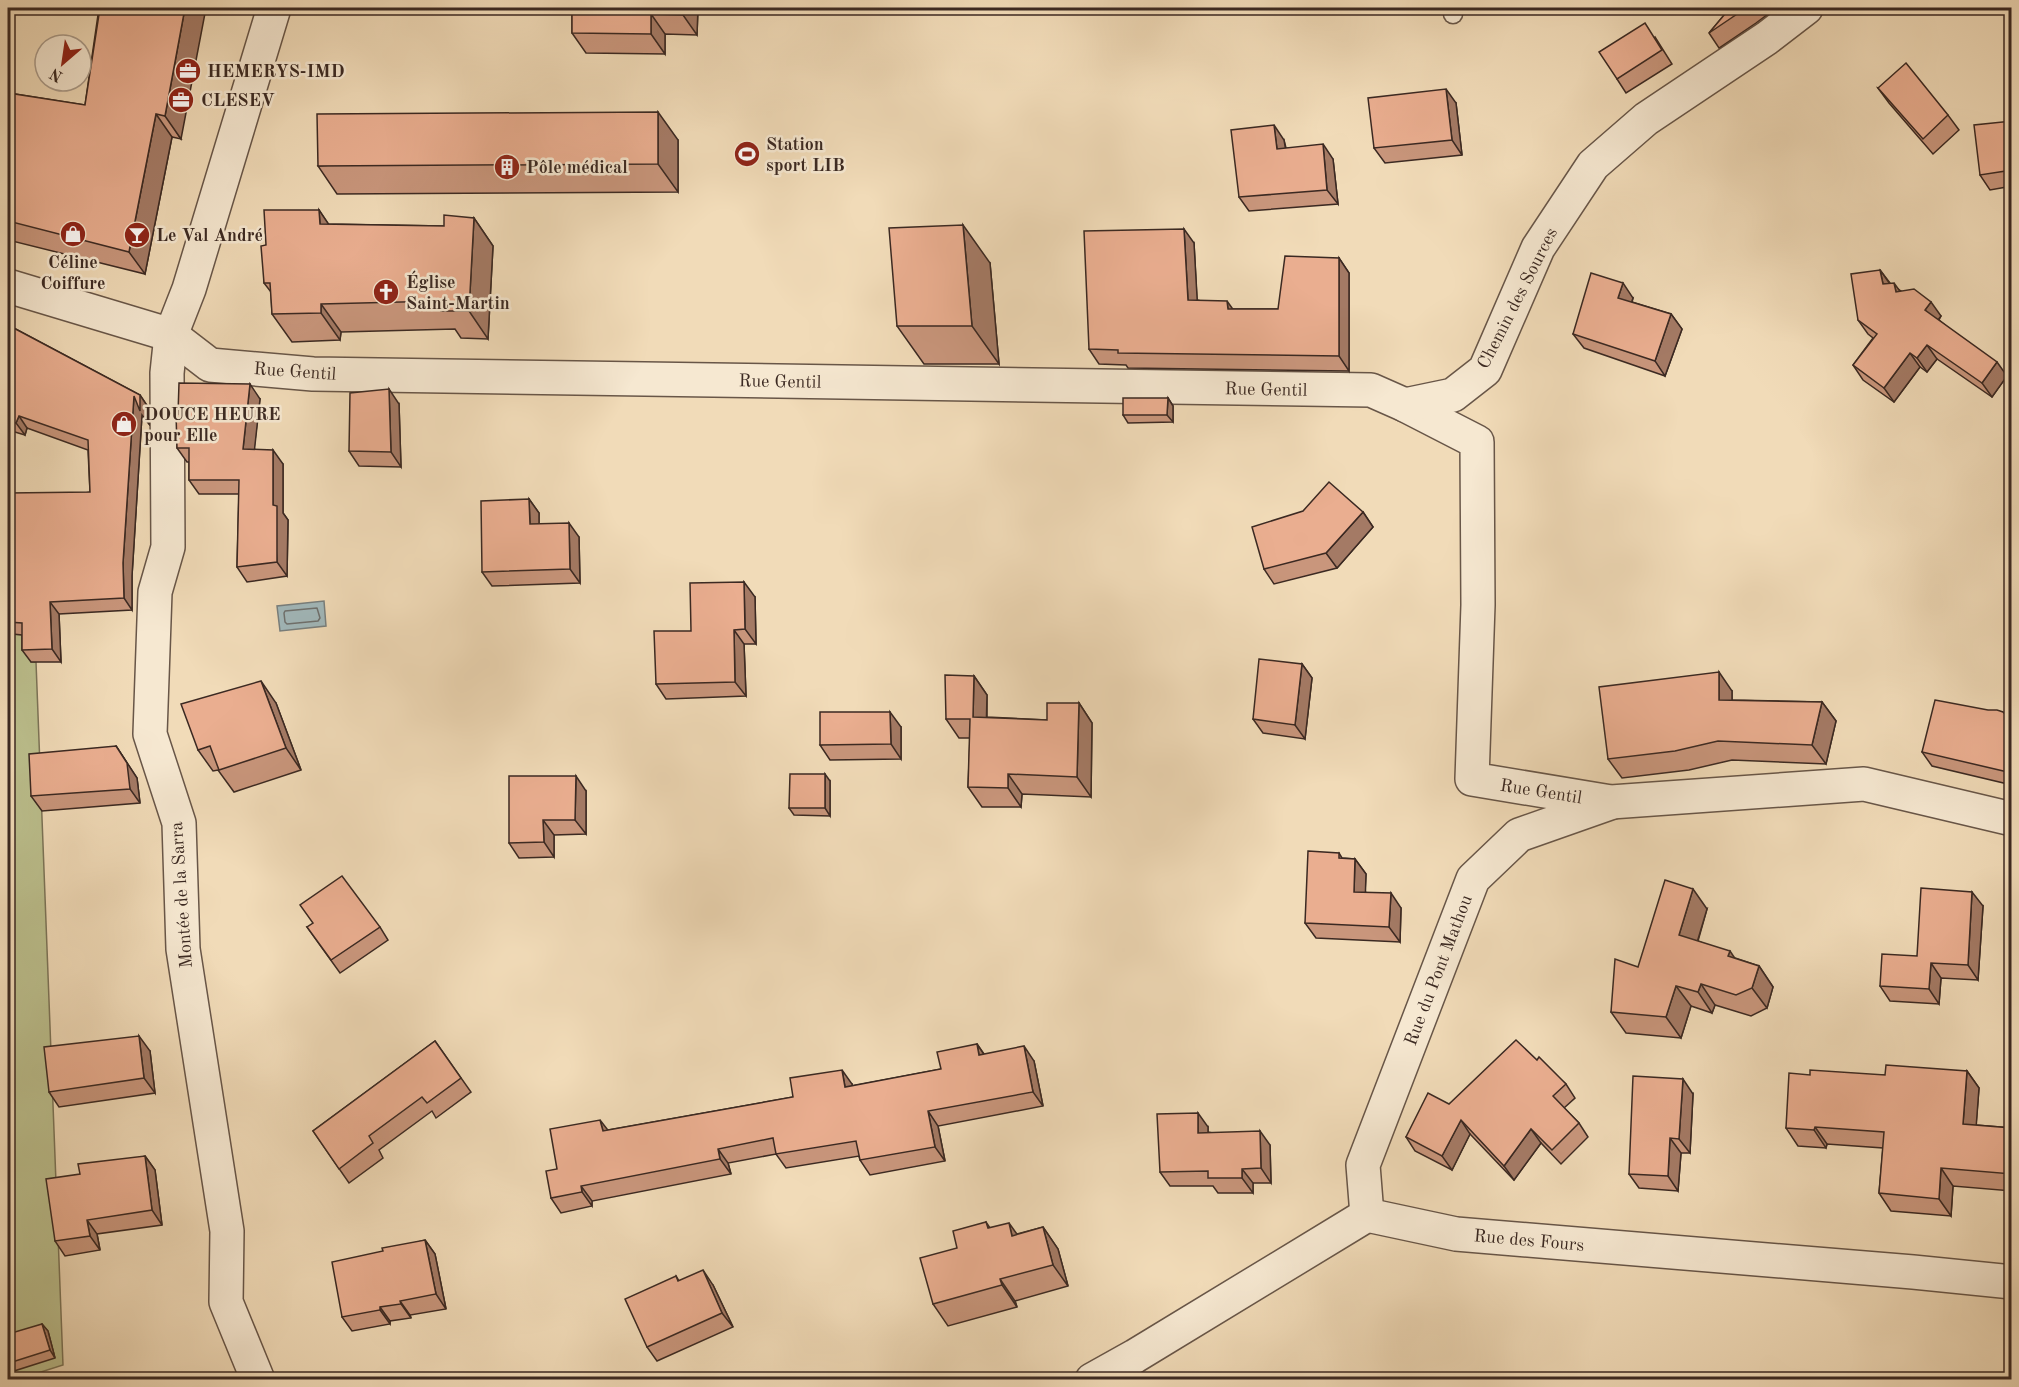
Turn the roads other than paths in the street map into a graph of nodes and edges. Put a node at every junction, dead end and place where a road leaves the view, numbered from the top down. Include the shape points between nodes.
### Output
1 (274, 8) edge
2 (1806, 8) edge
3 (8, 286) edge
4 (171, 335) junction
5 (1405, 405) junction
6 (1611, 802) junction
7 (2012, 819) edge
8 (1366, 1215) junction
9 (2012, 1282) edge
10 (258, 1380) edge
11 (1092, 1380) edge

1 - 4 street, Montée de la Sarra via 189,289
2 - 5 street, Chemin des Sources via 1646,119 1593,165 1538,248 1485,370 1453,395
3 - 4 street
4 - 5 street, Rue Gentil via 210,365 313,374 1371,390
4 - 10 street, Montée de la Sarra via 167,373 168,547 155,592 150,734 179,823 183,949 227,1231 226,1302
5 - 6 street, Rue Gentil via 1477,442 1478,605 1472,780
6 - 7 street, Rue Gentil via 1864,784
6 - 8 street, Rue du Pont Mathou via 1519,835 1473,879 1363,1165
8 - 9 street, Rue des Fours via 1456,1234
8 - 11 street

